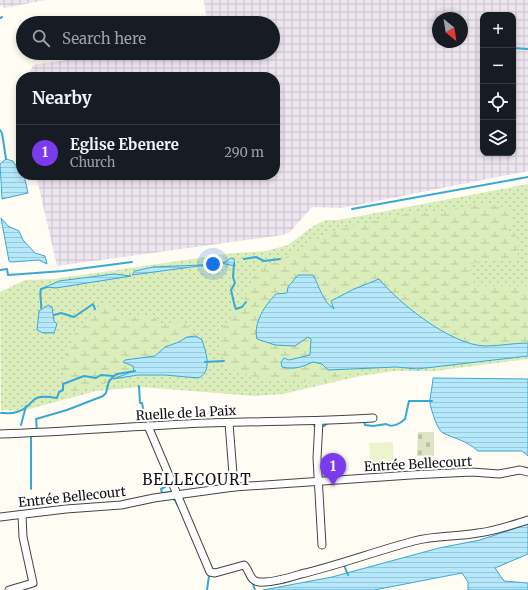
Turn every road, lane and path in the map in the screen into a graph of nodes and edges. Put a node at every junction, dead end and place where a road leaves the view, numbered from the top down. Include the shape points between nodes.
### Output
1 (373, 418) dead end
2 (319, 421) junction
3 (229, 423) junction
4 (148, 426) junction
5 (0, 434) edge
6 (528, 472) edge
7 (318, 481) junction
8 (234, 487) junction
9 (176, 494) junction
10 (22, 515) junction
11 (0, 517) edge
12 (528, 520) edge
13 (322, 545) dead end
14 (9, 590) edge

1 - 2 street, Ruelle de la Paix
2 - 3 street, Ruelle de la Paix
2 - 7 street
3 - 4 street, Ruelle de la Paix
3 - 8 street
4 - 5 street, Ruelle de la Paix
4 - 9 street
6 - 7 street, Entrée Bellecourt via 465,472
7 - 8 street, Entrée Bellecourt
7 - 13 street
8 - 9 street, Entrée Bellecourt
9 - 10 street, Entrée Bellecourt via 121,505
9 - 12 street via 210,572 244,565 252,579 257,582 350,562 371,552 416,540 478,533
10 - 11 street, Entrée Bellecourt
10 - 14 street via 23,537 34,584

